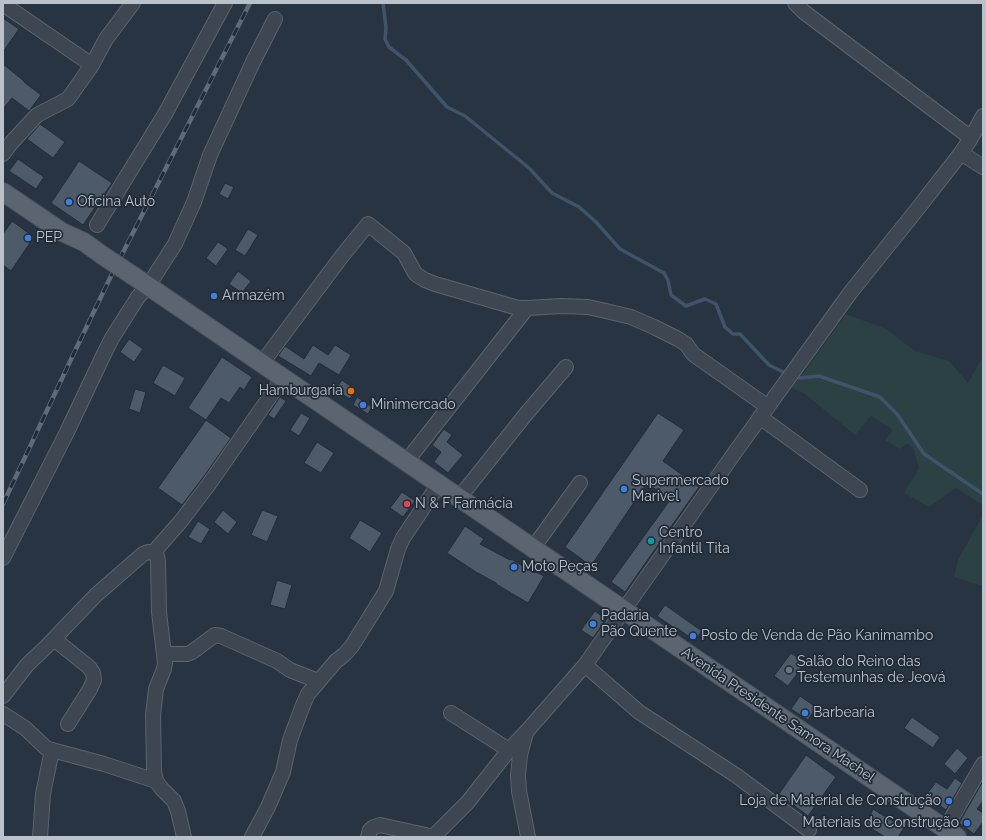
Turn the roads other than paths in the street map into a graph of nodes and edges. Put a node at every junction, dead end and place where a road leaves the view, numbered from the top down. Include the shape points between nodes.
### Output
1 (133, 3) edge
2 (225, 3) edge
3 (795, 3) edge
4 (3, 4) edge
5 (275, 19) dead end
6 (92, 65) junction
7 (983, 116) edge
8 (971, 138) junction
9 (961, 153) junction
10 (3, 154) edge
11 (983, 167) edge
12 (3, 181) edge
13 (3, 192) edge
14 (97, 225) dead end
15 (84, 242) junction
16 (141, 281) junction
17 (526, 308) junction
18 (262, 364) junction
19 (566, 367) dead end
20 (283, 378) junction
21 (764, 412) junction
22 (406, 462) junction
23 (580, 483) dead end
24 (439, 484) junction
25 (860, 490) dead end
26 (459, 498) junction
27 (533, 548) junction
28 (153, 553) junction
29 (3, 558) edge
30 (624, 610) junction
31 (54, 639) junction
32 (164, 654) junction
33 (585, 665) junction
34 (318, 681) junction
35 (3, 696) edge
36 (451, 713) dead end
37 (3, 714) edge
38 (68, 724) dead end
39 (527, 731) junction
40 (52, 750) junction
41 (509, 750) junction
42 (983, 764) edge
43 (156, 781) junction
44 (809, 830) dead end
45 (952, 835) edge
46 (40, 837) edge
47 (184, 837) edge
48 (252, 837) edge
49 (368, 837) edge
50 (528, 837) edge

1 - 6 street via 106,39
2 - 14 street via 165,114
3 - 8 street
4 - 6 street
5 - 16 street via 210,155 194,202 175,244
6 - 10 street via 68,99 37,116
7 - 8 street
8 - 9 street
9 - 11 street
9 - 21 street via 850,293
12 - 15 main road, Avenida Presidente Samora Machel via 67,226
13 - 15 main road, Avenida Presidente Samora Machel via 62,232
15 - 16 main road, Avenida Presidente Samora Machel, bridge
16 - 18 main road, Avenida Presidente Samora Machel
16 - 29 street via 138,297 112,338
17 - 18 street via 518,308 425,280 415,273 404,253 368,224
17 - 21 street via 562,306 606,310 654,327 686,344 693,354
17 - 22 street
18 - 20 main road, Avenida Presidente Samora Machel
19 - 26 street
20 - 22 main road, Avenida Presidente Samora Machel
20 - 28 street via 181,521
21 - 25 street
21 - 30 street
22 - 24 main road, Avenida Presidente Samora Machel
23 - 27 street
24 - 26 main road, Avenida Presidente Samora Machel
24 - 34 street via 403,538 386,591 352,646
26 - 27 main road, Avenida Presidente Samora Machel
27 - 30 main road, Avenida Presidente Samora Machel
28 - 31 street via 143,554 96,595
28 - 32 street via 158,561 159,612
30 - 33 street
30 - 45 main road, Avenida Presidente Samora Machel
31 - 35 street via 27,665
31 - 38 street via 93,673 94,680 90,689
32 - 34 street via 187,654 215,635 222,636
32 - 43 street via 164,669 156,689 153,715
33 - 39 street
33 - 44 street via 639,712 737,776
34 - 48 street via 303,705 290,740 283,772
36 - 41 street
37 - 40 street
39 - 41 street
39 - 50 street via 520,755 518,775
40 - 43 street
40 - 46 street via 43,794
41 - 49 street via 467,803 435,835 380,825 370,830
42 - 45 street
43 - 47 street via 174,801

